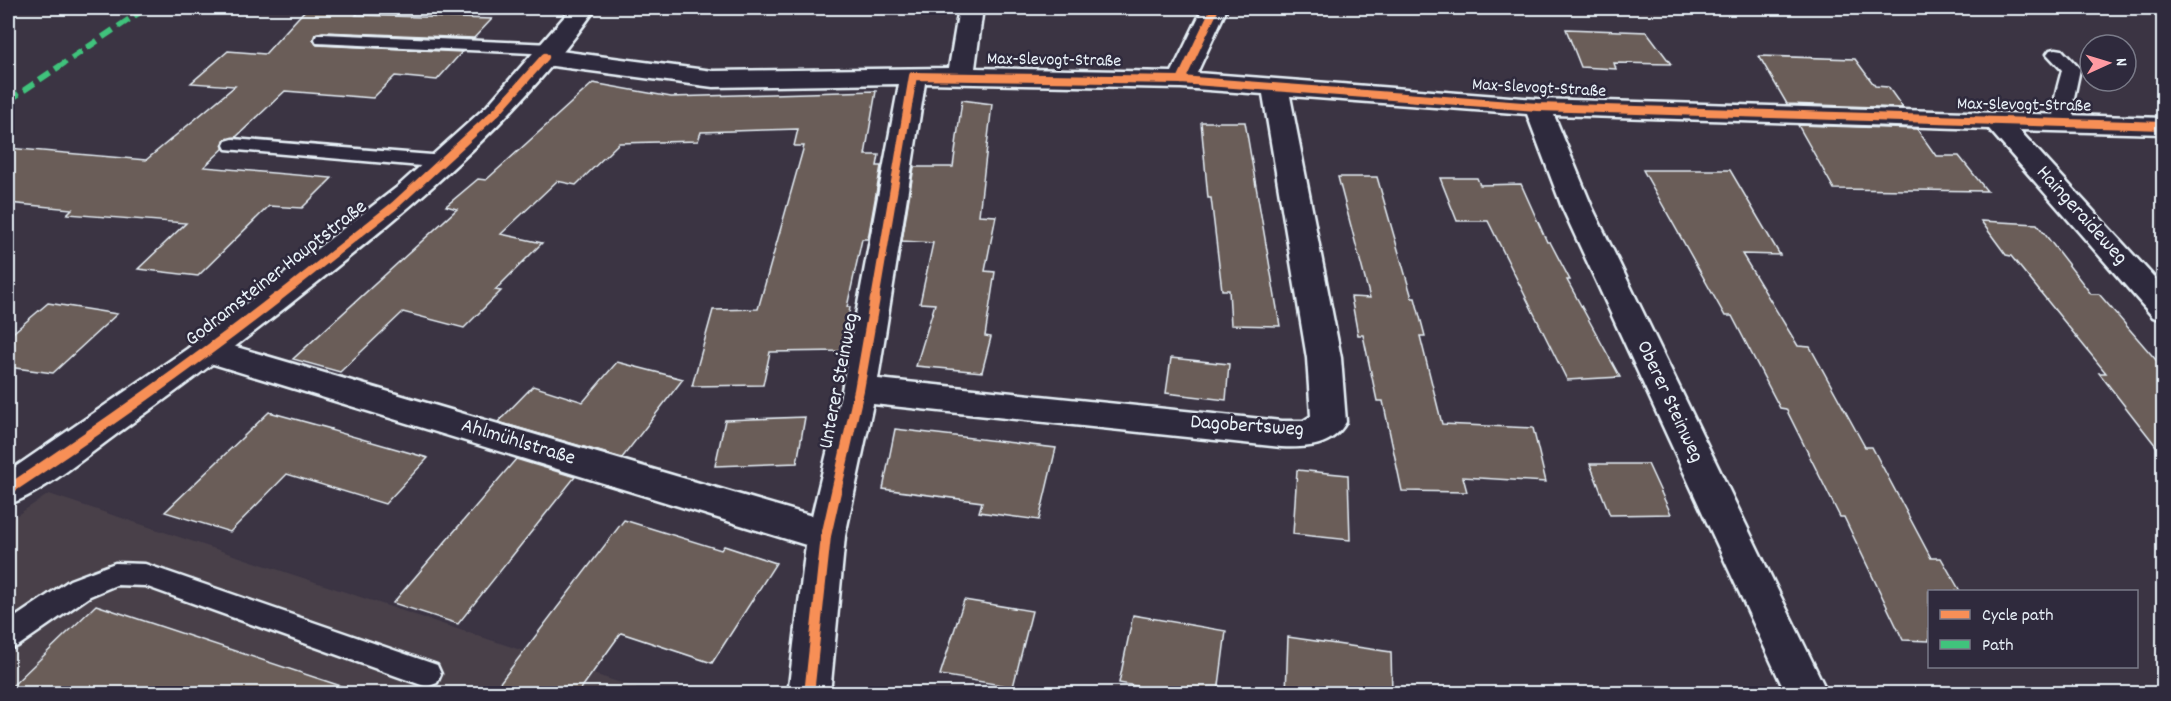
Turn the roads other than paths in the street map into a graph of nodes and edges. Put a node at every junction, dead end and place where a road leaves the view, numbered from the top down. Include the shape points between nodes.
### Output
1 (584, 8) edge
2 (971, 8) edge
3 (1215, 8) edge
4 (323, 39) dead end
5 (548, 53) junction
6 (2056, 54) dead end
7 (961, 75) junction
8 (913, 76) junction
9 (1181, 80) junction
10 (1275, 86) junction
11 (1537, 107) junction
12 (1998, 123) junction
13 (2065, 124) junction
14 (2163, 126) edge
15 (233, 145) dead end
16 (444, 162) junction
17 (2163, 309) edge
18 (209, 351) junction
19 (858, 390) junction
20 (8, 490) edge
21 (826, 536) junction
22 (8, 637) edge
23 (427, 674) dead end
24 (809, 693) edge
25 (1807, 693) edge

1 - 5 street, Godramsteiner Hauptstraße
2 - 7 street
3 - 9 street
4 - 5 lane
5 - 8 street, Max-Slevogt-Straße via 713,79
5 - 16 street, Godramsteiner Hauptstraße via 498,111
6 - 13 lane via 2071,69 2063,107
7 - 8 street, Max-Slevogt-Straße
7 - 9 street, Max-Slevogt-Straße
8 - 19 street, Unterer Steinweg
9 - 10 street, Max-Slevogt-Straße
10 - 11 street, Max-Slevogt-Straße
10 - 19 street, Dagobertsweg via 1324,358 1329,422 1309,435 1281,434
11 - 12 street, Max-Slevogt-Straße
11 - 25 street, Oberer Steinweg via 1577,207
12 - 13 street, Max-Slevogt-Straße
12 - 17 street, Haingeraideweg
13 - 14 street, Max-Slevogt-Straße
15 - 16 lane
16 - 18 street, Godramsteiner Hauptstraße
18 - 20 street, Godramsteiner Hauptstraße
18 - 21 street, Ahlmühlstraße
19 - 21 street, Unterer Steinweg
21 - 24 street, Unterer Steinweg
22 - 23 lane via 80,588 114,574 145,575

